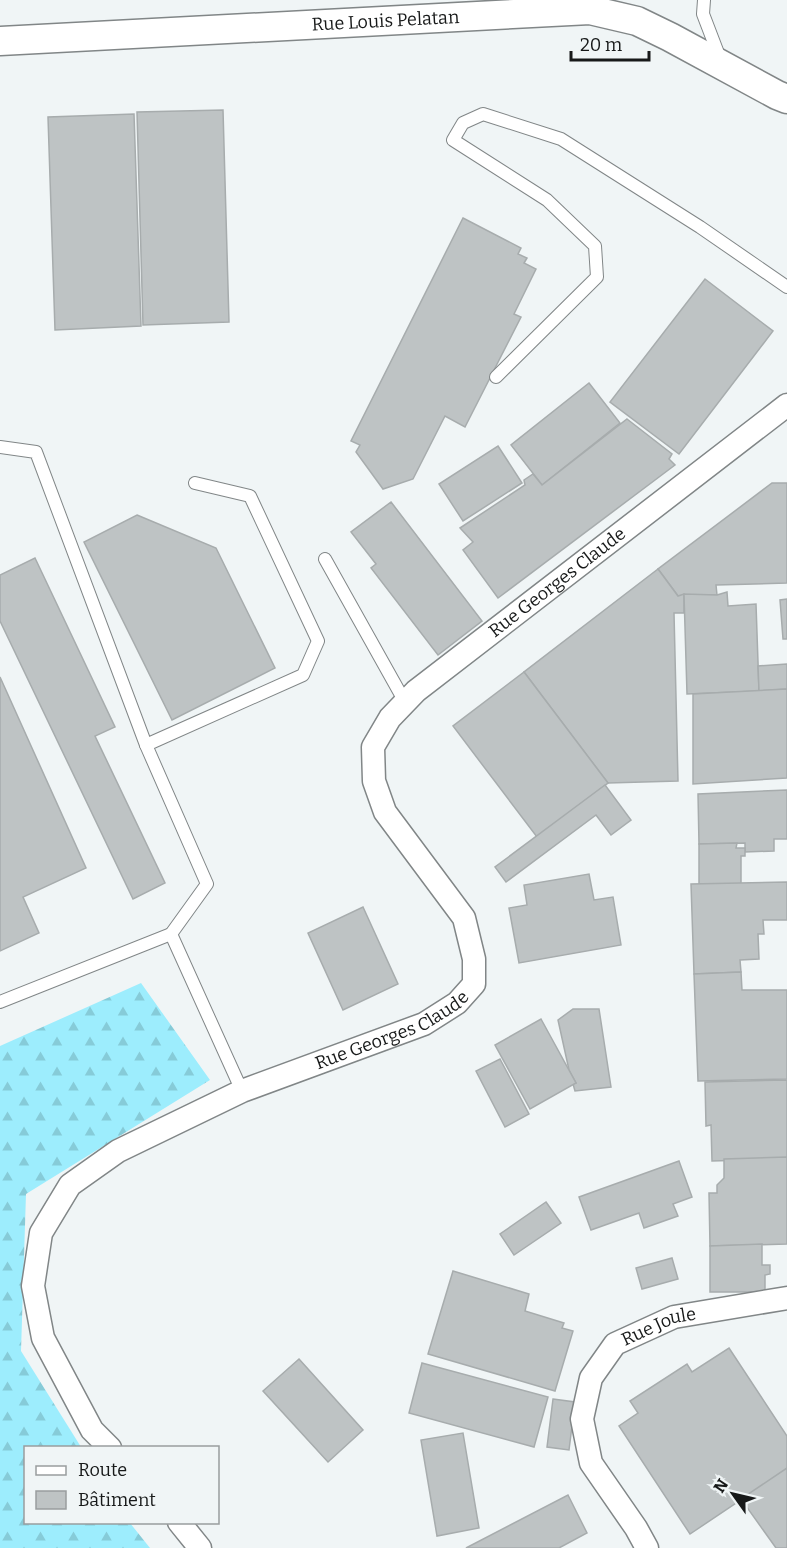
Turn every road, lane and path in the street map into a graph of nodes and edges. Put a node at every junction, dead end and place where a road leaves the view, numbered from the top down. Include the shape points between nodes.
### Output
1 (704, 0) edge
2 (0, 41) edge
3 (724, 67) junction
4 (787, 99) edge
5 (787, 287) edge
6 (496, 377) dead end
7 (787, 405) edge
8 (0, 447) edge
9 (195, 483) dead end
10 (325, 560) dead end
11 (405, 702) junction
12 (146, 745) junction
13 (171, 934) junction
14 (0, 1002) edge
15 (242, 1091) junction
16 (787, 1298) edge
17 (108, 1446) edge
18 (180, 1524) edge
19 (200, 1548) edge
20 (647, 1548) edge

1 - 3 lane via 703,14
2 - 3 street, Rue Louis Pelatan via 590,10 637,21
3 - 4 street, Rue Louis Pelatan
5 - 6 lane via 561,139 483,114 463,123 453,140 547,200 594,246 597,277
7 - 11 street, Rue Georges Claude
8 - 12 lane via 36,452
9 - 12 lane via 250,496 318,641 303,675
10 - 11 lane
11 - 15 street, Rue Georges Claude via 373,747 374,782 385,812 464,918 474,959 474,984 457,1003 424,1024
12 - 13 lane via 207,884
13 - 14 lane
13 - 15 lane
15 - 17 street, Rue Georges Claude via 118,1151 70,1185 41,1233 33,1286 43,1338 92,1430
16 - 20 street, Rue Joule via 674,1317 615,1344 591,1378 582,1419 591,1463
18 - 19 street

